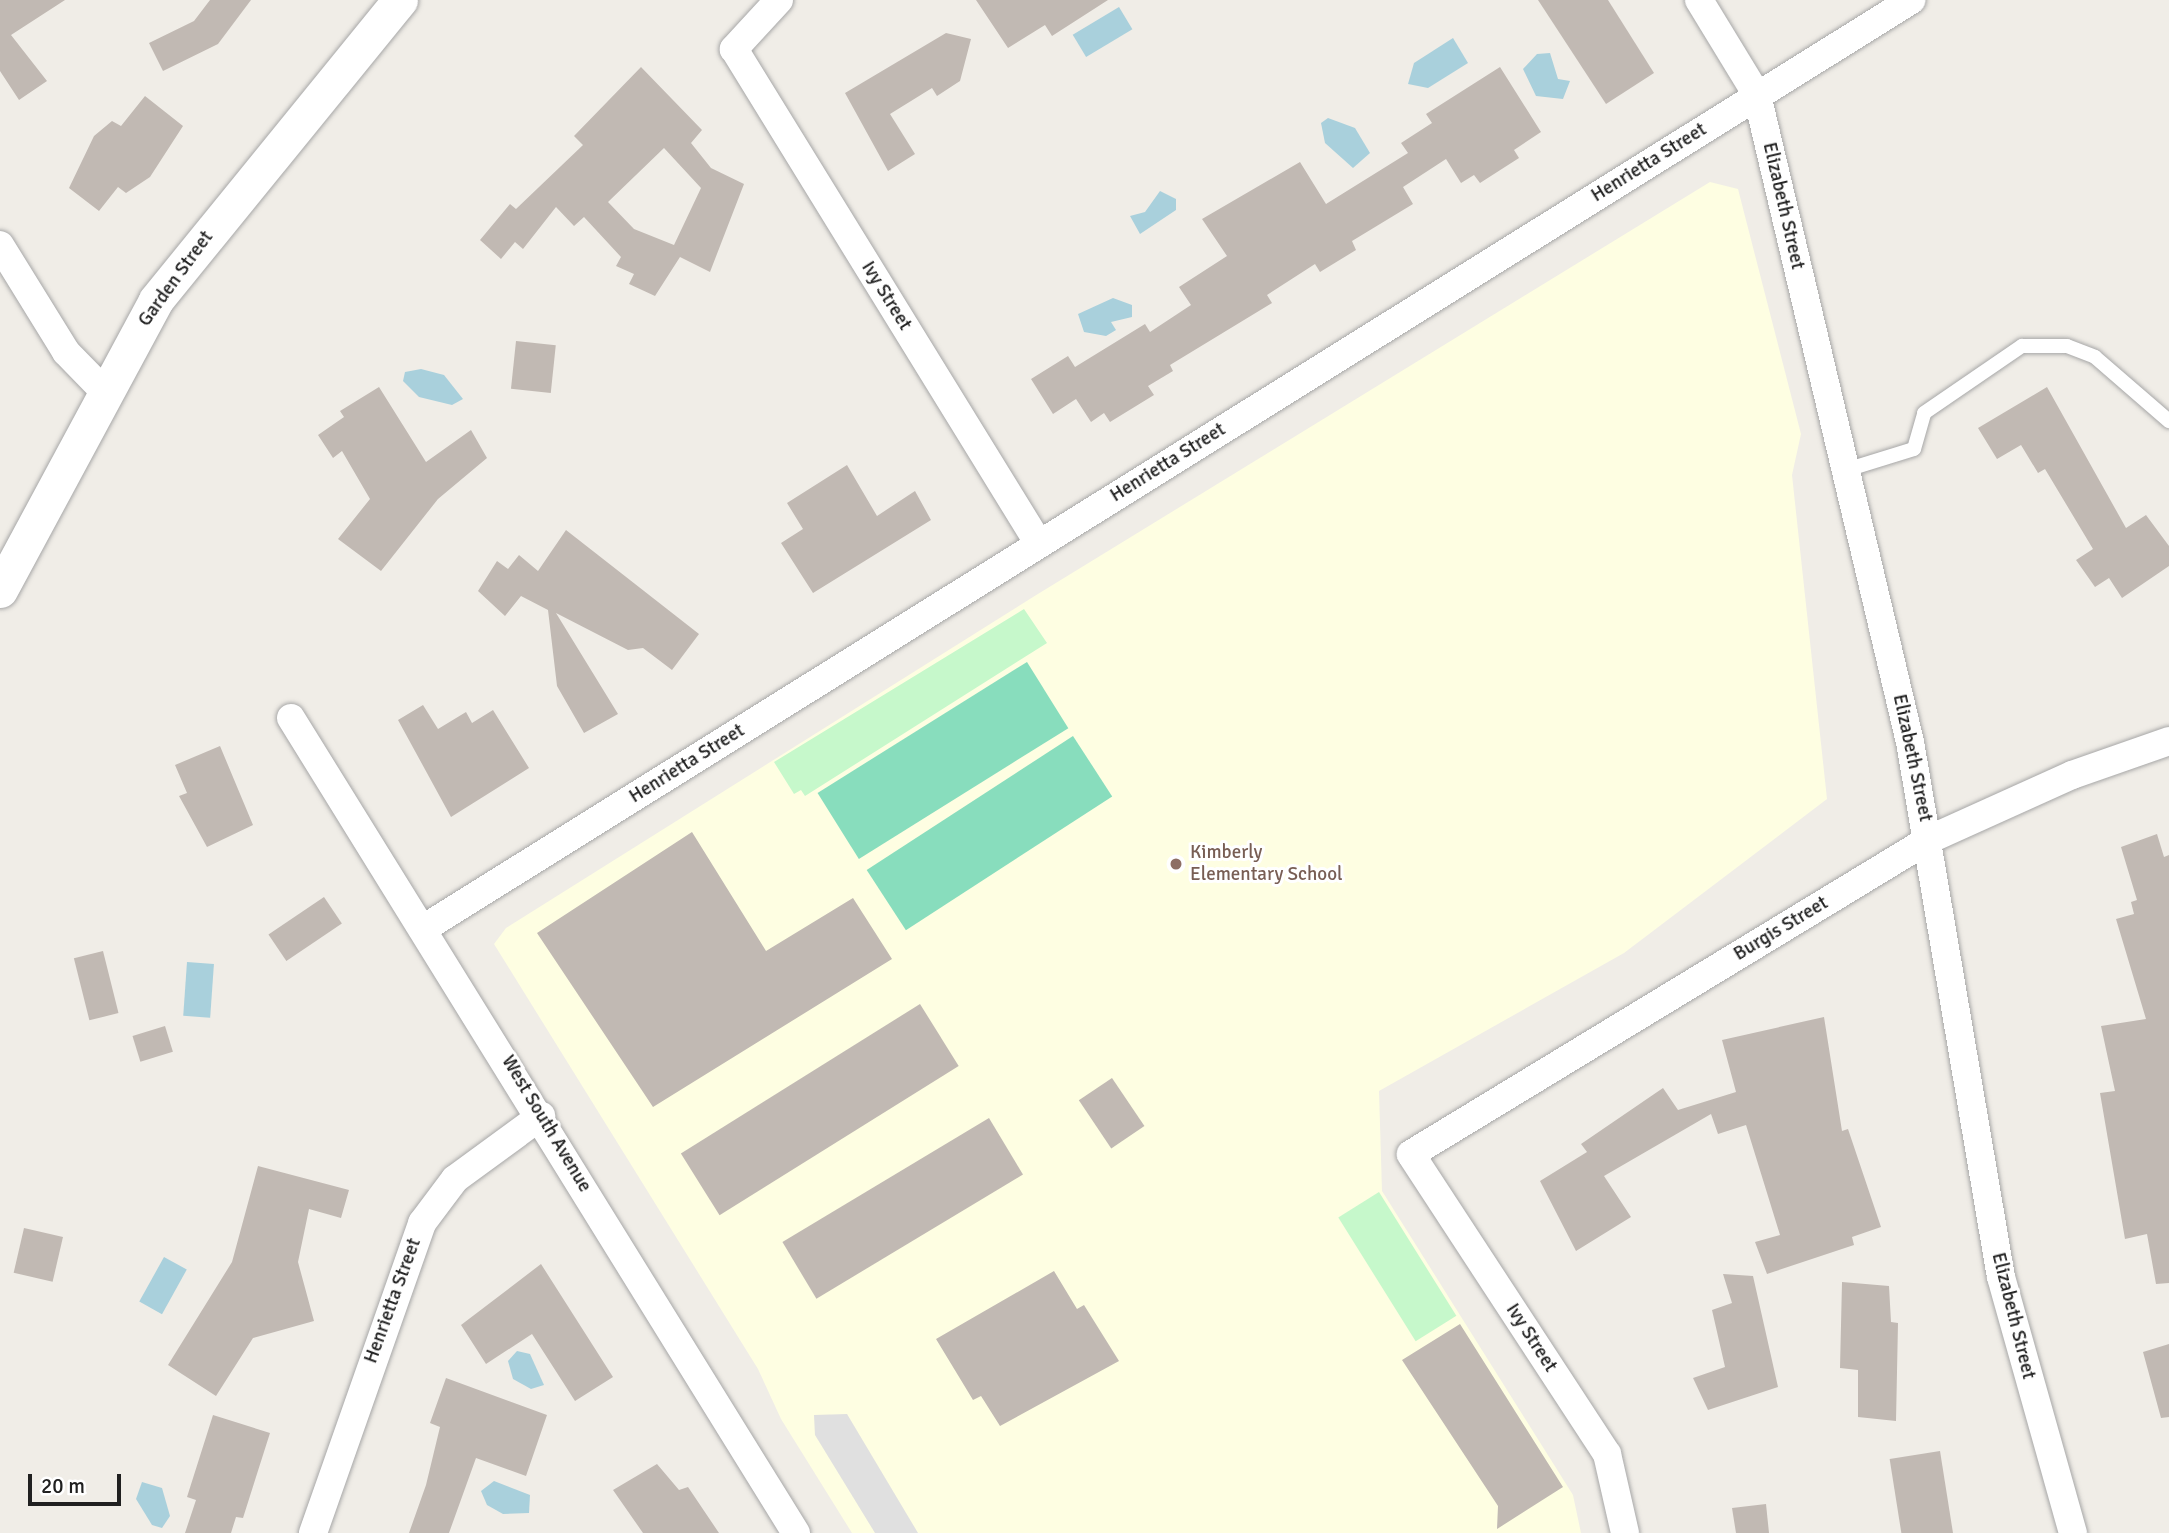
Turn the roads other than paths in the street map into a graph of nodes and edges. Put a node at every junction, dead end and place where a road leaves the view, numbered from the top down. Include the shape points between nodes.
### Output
1 (400, 0) edge
2 (779, 0) edge
3 (1699, 0) edge
4 (1910, 0) edge
5 (1757, 95) junction
6 (0, 245) edge
7 (104, 391) junction
8 (2169, 421) edge
9 (1846, 470) junction
10 (1039, 544) junction
11 (0, 590) edge
12 (291, 718) dead end
13 (2169, 741) edge
14 (1928, 840) junction
15 (426, 927) junction
16 (541, 1116) junction
17 (1411, 1154) joint
18 (313, 1533) edge
19 (796, 1533) edge
20 (1625, 1533) edge
21 (2073, 1533) edge

1 - 7 street, Garden Street via 188,257
2 - 10 street, Ivy Street via 734,49
3 - 5 street, Elizabeth Street
4 - 5 street, Henrietta Street
5 - 9 street, Elizabeth Street
5 - 10 street, Henrietta Street
6 - 7 street via 66,352
7 - 11 street, Garden Street
8 - 9 lane via 2095,357 2067,346 2022,346 1924,413 1914,449
9 - 14 street, Elizabeth Street
10 - 15 street, Henrietta Street
12 - 15 street, West South Avenue
13 - 14 street, Burgis Street via 2071,775
14 - 17 street, Burgis Street
14 - 21 street, Elizabeth Street via 2001,1277
15 - 16 street, West South Avenue
16 - 18 street, Henrietta Street via 455,1179 422,1223
16 - 19 street, West South Avenue
17 - 20 street, Ivy Street via 1606,1454

